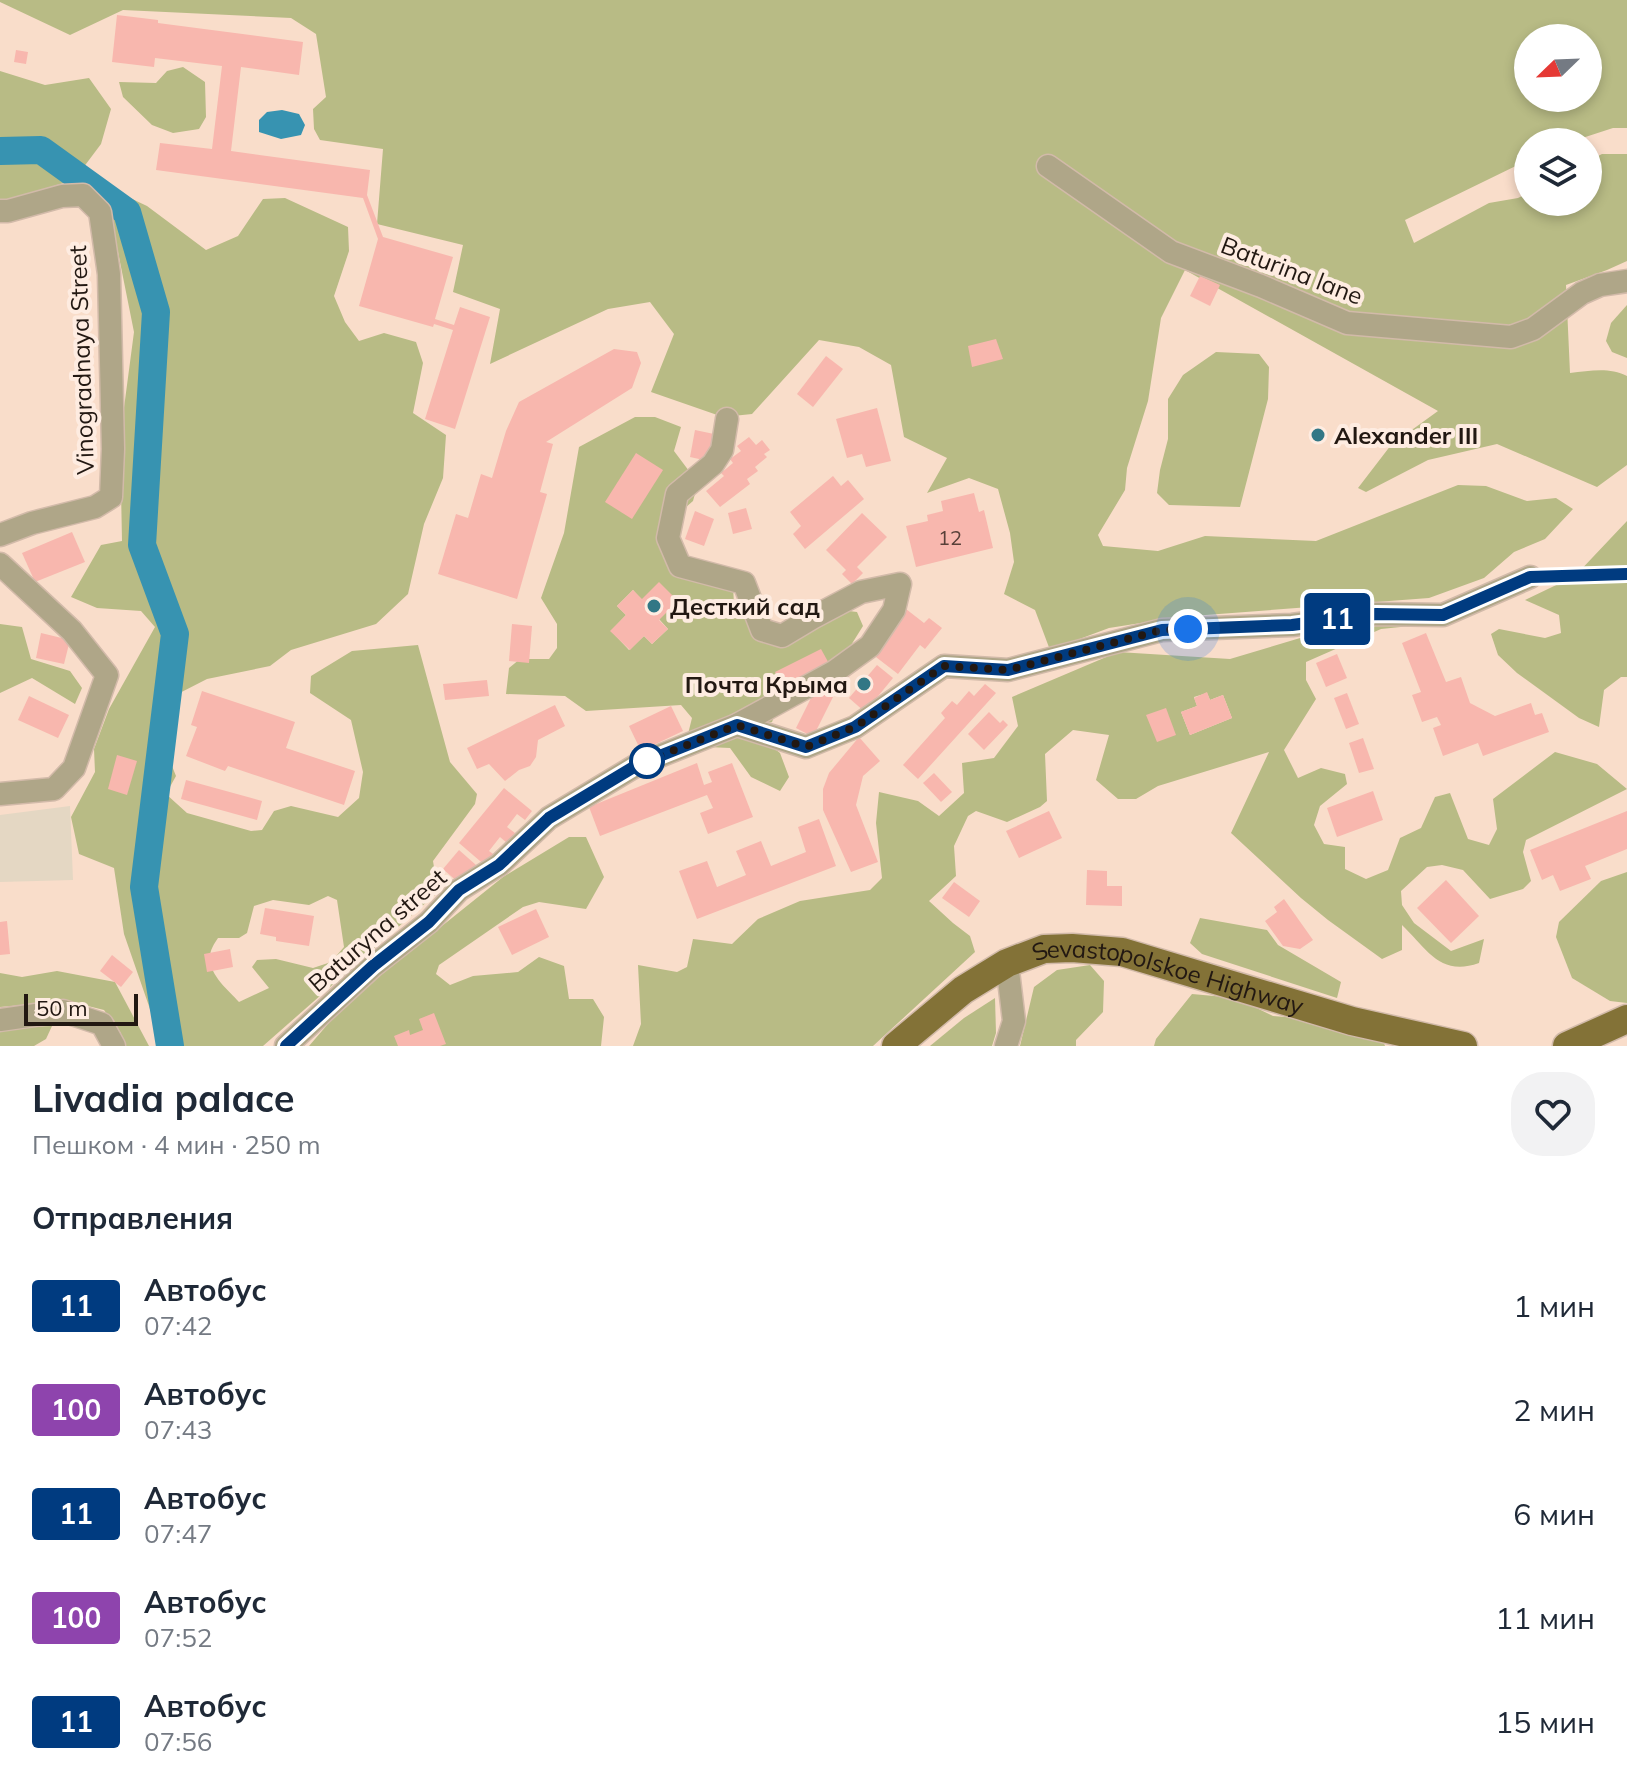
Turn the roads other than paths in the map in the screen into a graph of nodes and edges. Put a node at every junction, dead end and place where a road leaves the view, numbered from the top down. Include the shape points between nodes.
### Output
1 (1048, 166) dead end
2 (0, 211) edge
3 (1627, 281) edge
4 (727, 419) dead end
5 (0, 535) edge
6 (0, 564) edge
7 (1530, 577) dead end
8 (737, 725) junction
9 (0, 794) edge
10 (1007, 968) junction
11 (1627, 1019) edge
12 (0, 1020) edge
13 (114, 1046) edge
14 (286, 1046) edge
15 (896, 1046) edge
16 (909, 1046) edge
17 (1006, 1046) edge
18 (1463, 1046) edge
19 (1567, 1046) edge

1 - 3 street, Baturina lane via 1171,252 1347,323 1511,337 1533,329 1582,293
2 - 5 street, Vinogradnaya Street via 83,195 100,212 109,274 113,449 111,497 95,507
4 - 8 street via 722,450 713,464 677,494 668,538 680,566 744,583 762,630 782,636 861,592 900,584 894,610 870,646
6 - 9 street via 72,631 107,675 74,768 54,789
7 - 8 street via 1443,615 1376,614 1292,625 1162,630 1008,670 944,666 855,727 806,747
8 - 14 street, Baturyna street via 637,765 549,818 499,865 459,890
10 - 15 main road, Sevastopolskoe Highway via 963,990
10 - 16 main road
10 - 17 street via 1014,1021
10 - 18 main road, Sevastopolskoe Highway via 1044,949 1122,952 1352,1021
11 - 19 main road
12 - 13 street via 63,1011 102,1024

